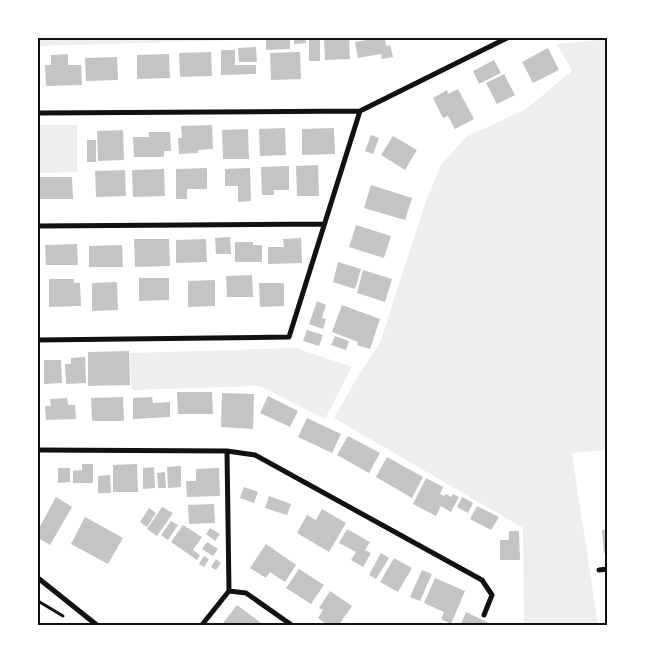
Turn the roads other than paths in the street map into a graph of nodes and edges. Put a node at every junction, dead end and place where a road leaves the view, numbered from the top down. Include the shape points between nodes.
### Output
1 (507, 38) edge
2 (360, 111) junction
3 (38, 113) edge
4 (324, 224) junction
5 (38, 226) edge
6 (38, 340) edge
7 (38, 450) edge
8 (227, 450) junction
9 (608, 569) edge
10 (599, 570) dead end
11 (38, 578) edge
12 (229, 591) junction
13 (484, 615) dead end
14 (98, 626) edge
15 (201, 626) edge
16 (293, 626) edge

1 - 2 street
2 - 3 street
2 - 4 street
4 - 5 street
4 - 6 street via 289,337
7 - 8 street
8 - 12 street
8 - 13 street via 255,455 482,580 492,595
9 - 10 street
11 - 14 street
12 - 15 street
12 - 16 street via 246,593

